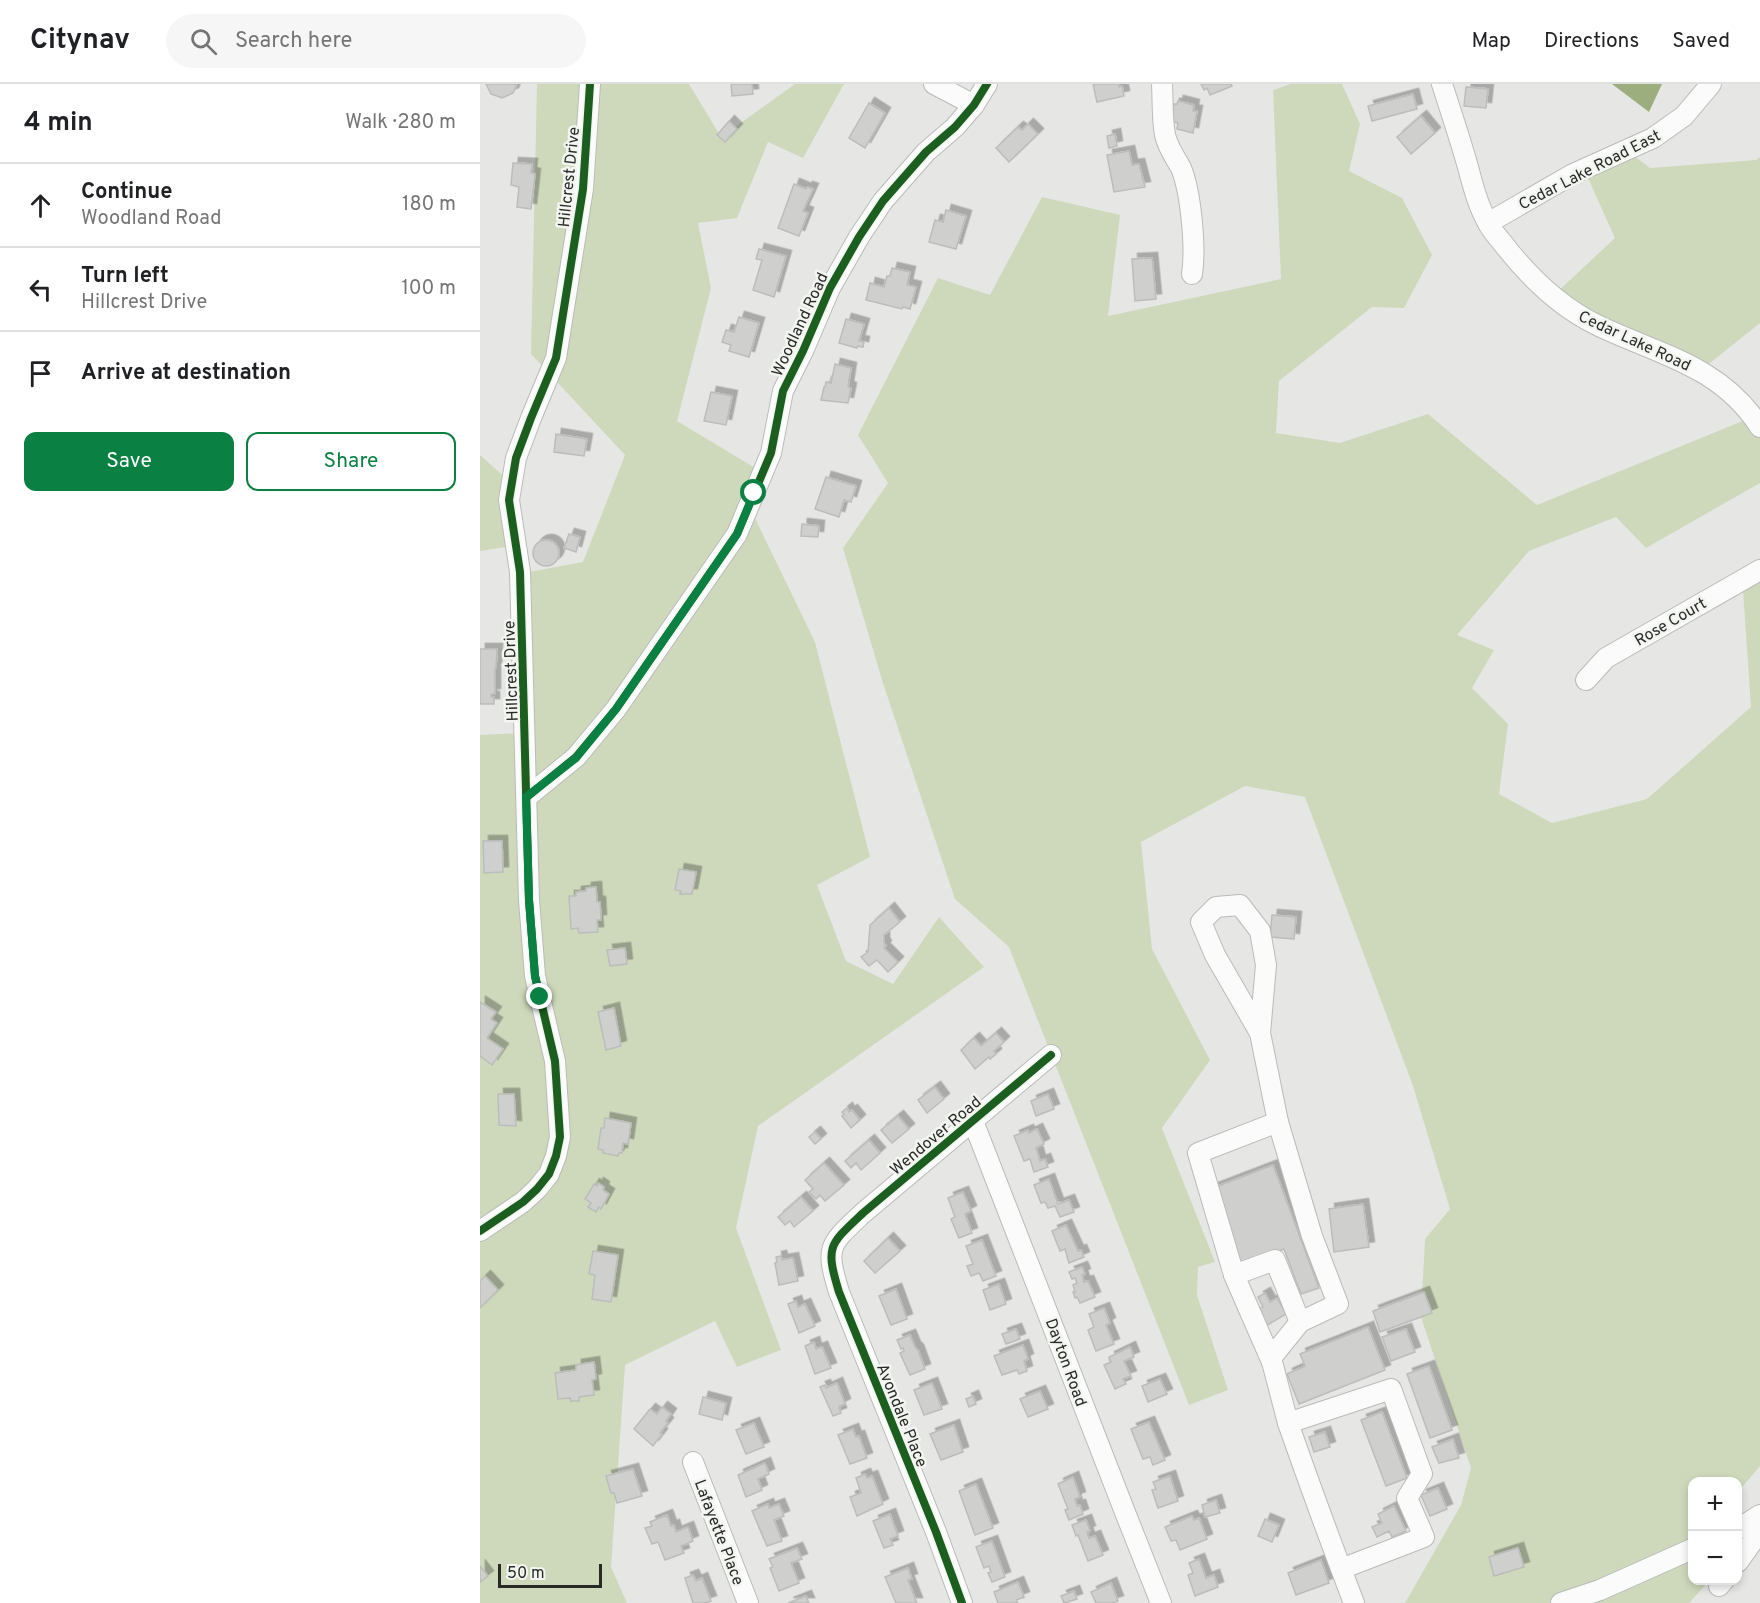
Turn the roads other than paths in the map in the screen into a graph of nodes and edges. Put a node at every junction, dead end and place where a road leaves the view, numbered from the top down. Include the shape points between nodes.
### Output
1 (590, 84) edge
2 (934, 84) edge
3 (987, 84) edge
4 (1162, 84) edge
5 (1443, 84) edge
6 (1711, 84) edge
7 (974, 105) junction
8 (1488, 223) junction
9 (1192, 274) dead end
10 (1760, 427) edge
11 (1760, 570) edge
12 (1586, 680) dead end
13 (526, 797) junction
14 (1260, 1033) junction
15 (1051, 1055) dead end
16 (973, 1121) junction
17 (1278, 1122) junction
18 (480, 1231) edge
19 (838, 1237) joint
20 (1234, 1275) junction
21 (1300, 1322) junction
22 (1272, 1362) junction
23 (1288, 1423) junction
24 (693, 1462) dead end
25 (1760, 1515) edge
26 (1742, 1526) edge
27 (1760, 1531) edge
28 (1688, 1551) edge
29 (1742, 1555) edge
30 (1341, 1569) junction
31 (748, 1603) edge
32 (962, 1603) edge
33 (1161, 1603) edge
34 (1354, 1603) edge
35 (1560, 1603) edge

1 - 13 street, Hillcrest Drive via 583,189 556,358 516,458 509,500 520,572
2 - 7 street
3 - 7 street, Woodland Road
4 - 9 street via 1165,134 1181,169 1189,201
5 - 8 street, Cedar Lake Road via 1474,190
6 - 8 street, Cedar Lake Road East via 1684,116 1653,138 1573,174
7 - 13 street, Woodland Road via 883,201 830,288 783,391 771,453 737,534 616,709 576,758
8 - 10 street, Cedar Lake Road via 1519,265 1565,306 1594,324 1716,380
11 - 12 street, Rose Court via 1606,658
13 - 18 street, Hillcrest Drive via 535,976 555,1061 560,1137 553,1165 537,1189
14 - 14 street via 1266,965 1260,931 1240,904 1216,907 1201,922 1215,955
14 - 17 street
15 - 16 street, Wendover Road
16 - 19 street, Wendover Road
16 - 33 street, Dayton Road
17 - 20 street via 1198,1153
17 - 21 street via 1312,1236 1338,1304
19 - 32 street, Avondale Place via 831,1250 831,1266 839,1292
20 - 21 street via 1275,1260
20 - 22 street
21 - 22 street via 1271,1358
22 - 23 street
23 - 30 street
23 - 30 street via 1391,1389 1422,1474 1407,1498 1424,1537
24 - 31 street, Lafayette Place
25 - 26 street
27 - 29 street
28 - 35 street via 1600,1590
30 - 34 street

